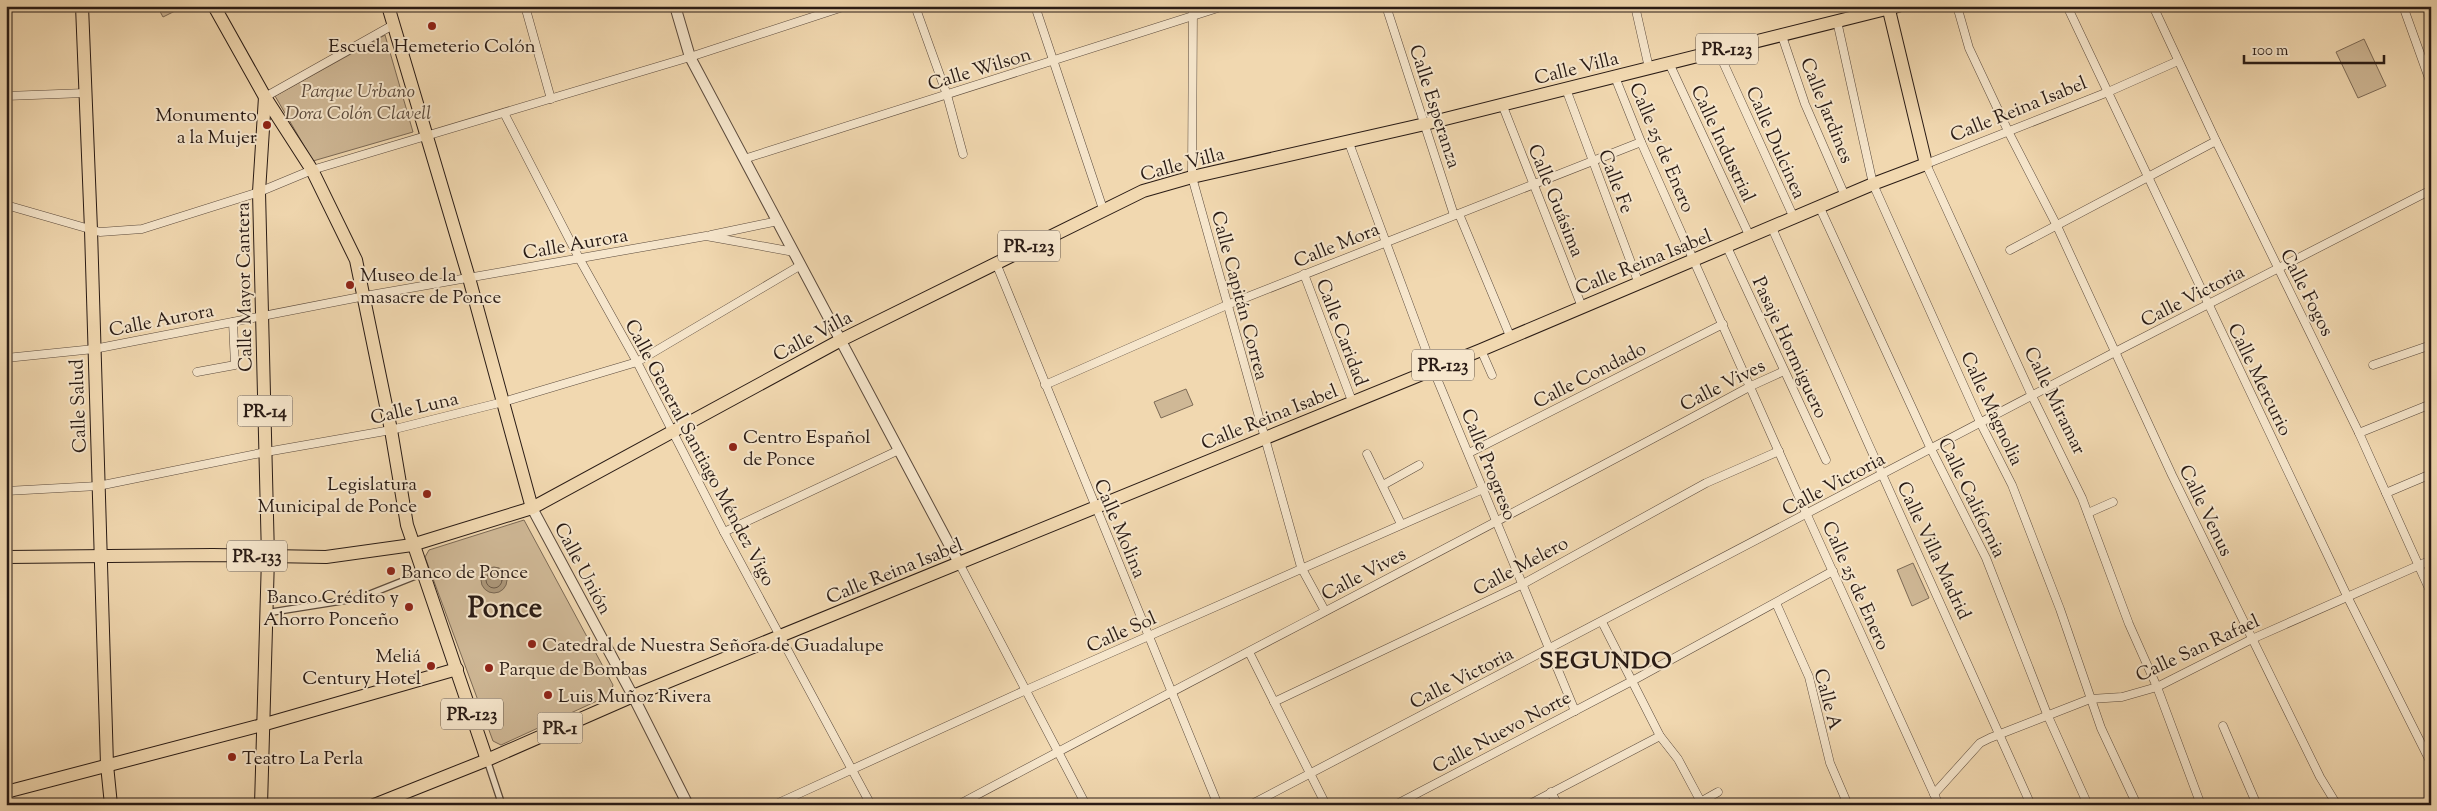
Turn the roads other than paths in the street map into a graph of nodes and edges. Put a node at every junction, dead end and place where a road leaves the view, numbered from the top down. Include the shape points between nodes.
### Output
1 (82, 6) edge
2 (214, 6) edge
3 (388, 6) edge
4 (525, 6) edge
5 (675, 6) edge
6 (846, 6) edge
7 (915, 6) edge
8 (1035, 6) edge
9 (1193, 6) edge
10 (1224, 6) edge
11 (1386, 6) edge
12 (1635, 6) edge
13 (1956, 6) edge
14 (2067, 6) edge
15 (2153, 6) edge
16 (2402, 6) edge
17 (1891, 7) edge
18 (1193, 17) junction
19 (1837, 21) junction
20 (393, 25) junction
21 (1782, 36) junction
22 (1718, 52) junction
23 (690, 57) junction
24 (1054, 61) junction
25 (2178, 61) junction
26 (1670, 63) junction
27 (1649, 68) junction
28 (1615, 76) junction
29 (2430, 81) edge
30 (1566, 89) junction
31 (2108, 92) junction
32 (84, 93) junction
33 (947, 95) junction
34 (6, 96) edge
35 (265, 97) junction
36 (550, 99) junction
37 (1502, 104) junction
38 (504, 113) junction
39 (1425, 124) junction
40 (2009, 133) junction
41 (426, 136) junction
42 (2216, 141) junction
43 (1641, 142) junction
44 (1349, 143) junction
45 (964, 154) dead end
46 (744, 159) junction
47 (1592, 162) junction
48 (1926, 164) junction
49 (312, 170) junction
50 (2147, 176) junction
51 (1192, 177) junction
52 (1532, 184) junction
53 (1873, 184) junction
54 (2431, 190) edge
55 (259, 192) junction
56 (1846, 196) junction
57 (6, 205) edge
58 (1820, 208) junction
59 (1103, 209) junction
60 (1456, 214) junction
61 (1794, 218) junction
62 (778, 221) junction
63 (2057, 226) junction
64 (1772, 228) junction
65 (91, 230) junction
66 (706, 236) junction
67 (1750, 237) junction
68 (1385, 242) junction
69 (1727, 247) junction
70 (2010, 250) dead end
71 (794, 252) junction
72 (579, 258) junction
73 (1694, 261) junction
74 (996, 263) junction
75 (801, 265) junction
76 (2279, 270) junction
77 (1304, 274) junction
78 (469, 278) junction
79 (1638, 284) junction
80 (365, 296) junction
81 (2207, 304) junction
82 (1227, 305) junction
83 (1582, 307) junction
84 (262, 315) junction
85 (233, 322) junction
86 (1723, 324) junction
87 (1510, 336) junction
88 (840, 340) junction
89 (2431, 345) edge
90 (94, 349) junction
91 (1481, 350) junction
92 (2115, 352) junction
93 (6, 358) edge
94 (638, 362) junction
95 (2373, 365) dead end
96 (1433, 369) junction
97 (1784, 371) junction
98 (196, 372) dead end
99 (1492, 375) dead end
100 (1045, 385) junction
101 (1751, 386) junction
102 (2032, 396) junction
103 (503, 402) junction
104 (1352, 402) junction
105 (2431, 404) edge
106 (1980, 422) junction
107 (390, 430) junction
108 (673, 432) junction
109 (2360, 433) junction
110 (1264, 439) junction
111 (1931, 449) junction
112 (899, 450) junction
113 (1779, 451) junction
114 (266, 452) junction
115 (1469, 453) junction
116 (1368, 454) dead end
117 (1826, 460) dead end
118 (1420, 465) dead end
119 (2431, 474) edge
120 (1881, 475) junction
121 (1383, 485) junction
122 (98, 486) junction
123 (1483, 489) junction
124 (6, 491) edge
125 (2386, 493) junction
126 (2113, 502) dead end
127 (1095, 507) junction
128 (532, 508) junction
129 (2088, 513) junction
130 (1807, 515) junction
131 (1498, 522) junction
132 (1401, 524) junction
133 (724, 532) junction
134 (412, 545) junction
135 (6, 557) edge
136 (101, 557) junction
137 (268, 557) junction
138 (2431, 560) edge
139 (959, 563) junction
140 (2418, 565) junction
141 (1301, 567) junction
142 (1833, 571) junction
143 (423, 573) junction
144 (1521, 585) junction
145 (2431, 593) edge
146 (2348, 598) junction
147 (1776, 603) junction
148 (1325, 611) junction
149 (266, 613) junction
150 (1602, 622) junction
151 (1150, 636) junction
152 (780, 637) junction
153 (2252, 639) junction
154 (1548, 650) junction
155 (1248, 652) junction
156 (457, 669) junction
157 (1632, 681) junction
158 (2157, 687) junction
159 (1026, 690) junction
160 (1172, 694) junction
161 (633, 696) junction
162 (2090, 699) junction
163 (1274, 702) junction
164 (1574, 711) junction
165 (2047, 714) junction
166 (262, 724) junction
167 (2223, 726) dead end
168 (2000, 733) junction
169 (1660, 736) junction
170 (1058, 752) junction
171 (487, 760) junction
172 (2431, 763) edge
173 (107, 765) junction
174 (854, 770) junction
175 (1310, 774) junction
176 (6, 792) edge
177 (1551, 792) junction
178 (1718, 792) dead end
179 (1934, 794) junction
180 (398, 800) edge
181 (1698, 803) edge
182 (111, 805) edge
183 (261, 805) edge
184 (374, 805) edge
185 (502, 805) edge
186 (688, 805) edge
187 (774, 805) edge
188 (872, 805) edge
189 (958, 805) edge
190 (1086, 805) edge
191 (1218, 805) edge
192 (1250, 805) edge
193 (1326, 805) edge
194 (1395, 805) edge
195 (1528, 805) edge
196 (1558, 805) edge
197 (1848, 805) edge
198 (1938, 805) edge
199 (2032, 805) edge
200 (2088, 805) edge
201 (2137, 805) edge
202 (2201, 805) edge
203 (2257, 805) edge
204 (2337, 805) edge

1 - 32 main road, Calle Salud
2 - 35 main road
3 - 20 main road
4 - 36 street
5 - 23 street
6 - 23 street
7 - 33 street
8 - 24 street
9 - 18 street, Calle Capitán Correa
10 - 18 street, Calle Wilson
11 - 39 street, Calle Esperanza
12 - 27 street
13 - 40 street via 1969,48
14 - 31 street, Calle Mercurio
15 - 25 street, Calle Fogos
16 - 29 street
17 - 19 main road, Calle Villa / PR-123
17 - 48 main road, Calle Miramar / PR-123
18 - 24 street, Calle Wilson
18 - 51 street, Calle Capitán Correa
19 - 21 main road, Calle Villa / PR-123
19 - 53 street, Calle Magnolia
20 - 35 street
20 - 41 main road
21 - 22 main road, Calle Villa / PR-123
21 - 56 street, Calle Jardines via 1805,104
22 - 26 main road, Calle Villa / PR-123
22 - 61 street, Calle Dulcinea
23 - 36 street
23 - 46 street
24 - 33 street, Calle Wilson
24 - 59 street
25 - 31 street, Calle Reina Isabel
25 - 42 street, Calle Fogos
26 - 27 main road, Calle Villa / PR-123
26 - 67 street, Calle Industrial
27 - 28 main road, Calle Villa / PR-123
28 - 30 main road, Calle Villa / PR-123
28 - 43 street, Calle 25 de Enero
30 - 37 main road, Calle Villa / PR-123
30 - 47 street, Calle Fe
31 - 40 street, Calle Reina Isabel
31 - 50 street, Calle Mercurio
32 - 34 street
32 - 65 main road, Calle Salud
33 - 45 street
33 - 46 street, Calle Wilson
35 - 49 main road
35 - 55 main road, Calle Mayor Cantera / PR-14
36 - 38 street
37 - 39 main road, Calle Villa / PR-123
37 - 52 street, Calle Guásima
38 - 41 street
38 - 72 street, Calle General Santiago Méndez Vigo
39 - 44 main road, Calle Villa / PR-123
39 - 60 street, Calle Esperanza
40 - 48 street, Calle Reina Isabel
40 - 63 street, Calle Venus
41 - 49 street
41 - 78 main road
42 - 50 street
42 - 76 street, Calle Fogos
43 - 47 street, Calle Mora
43 - 73 street, Calle 25 de Enero
44 - 51 main road, Calle Villa / PR-123
44 - 68 street, Calle Progreso
46 - 62 street
47 - 52 street, Calle Mora
47 - 79 street, Calle Fe
48 - 53 main road, Calle Reina Isabel / PR-123
48 - 102 street, Calle Miramar
49 - 55 street
49 - 80 main road via 356,260
50 - 63 street
50 - 81 street, Calle Mercurio
51 - 59 main road, Calle Villa / PR-123 via 1143,191
51 - 82 street, Calle Capitán Correa
52 - 60 street, Calle Mora
52 - 83 street, Calle Guásima
53 - 56 main road, Calle Reina Isabel / PR-123
53 - 106 street, Calle Magnolia
54 - 76 street, Calle Victoria
55 - 65 street via 142,229
55 - 84 main road, Calle Mayor Cantera / PR-14
56 - 58 main road, Calle Reina Isabel / PR-123
57 - 65 street
58 - 61 main road, Calle Reina Isabel / PR-123
58 - 111 street, Calle California
59 - 74 main road, Calle Villa / PR-123
60 - 68 street, Calle Mora
60 - 87 street, Calle Esperanza
61 - 64 main road, Calle Reina Isabel / PR-123
62 - 66 street
62 - 71 street
63 - 70 street
63 - 92 street, Calle Venus
64 - 67 main road, Calle Reina Isabel / PR-123
64 - 120 street, Calle Villa Madrid
65 - 90 main road, Calle Salud
66 - 71 street, Calle Aurora
66 - 72 street, Calle Aurora
67 - 69 main road, Calle Reina Isabel / PR-123
68 - 77 street, Calle Mora
68 - 96 street, Calle Progreso
69 - 73 main road, Calle Reina Isabel / PR-123
69 - 97 street, Pasaje Hormiguero
71 - 75 street
72 - 78 street, Calle Aurora
72 - 94 street, Calle General Santiago Méndez Vigo
73 - 79 main road, Calle Reina Isabel / PR-123
73 - 86 street, Calle 25 de Enero
74 - 88 main road, Calle Villa / PR-123
74 - 100 street, Calle Molina
75 - 88 street
75 - 94 street, Calle Luna
76 - 81 street, Calle Victoria
76 - 109 street, Calle Fogos
77 - 82 street, Calle Mora
77 - 104 street, Calle Caridad
78 - 80 street, Calle Aurora
78 - 103 main road
79 - 83 main road, Calle Reina Isabel / PR-123
80 - 84 street, Calle Aurora
80 - 107 main road
81 - 92 street, Calle Victoria
81 - 146 street, Calle Mercurio
82 - 100 street, Calle Mora
82 - 110 street, Calle Capitán Correa
83 - 87 main road, Calle Reina Isabel / PR-123
84 - 85 street, Calle Aurora
84 - 114 main road, Calle Mayor Cantera / PR-14
85 - 90 street, Calle Aurora
85 - 98 street via 234,365
86 - 101 street, Calle 25 de Enero
86 - 115 street, Calle Condado
87 - 91 main road, Calle Reina Isabel / PR-123
88 - 108 main road, Calle Villa / PR-123
88 - 112 street
89 - 95 street
90 - 93 street, Calle Aurora
90 - 122 main road, Calle Salud
91 - 96 main road, Calle Reina Isabel / PR-123
91 - 99 street
92 - 102 street, Calle Victoria
92 - 153 street, Calle Venus
94 - 103 street, Calle Luna
94 - 108 street, Calle General Santiago Méndez Vigo
96 - 104 main road, Calle Reina Isabel / PR-123
96 - 115 street, Calle Progreso
97 - 101 street, Calle Vives
97 - 117 street, Pasaje Hormiguero
100 - 127 street, Calle Molina
101 - 113 street, Calle 25 de Enero
101 - 131 street, Calle Vives
102 - 106 street, Calle Victoria
102 - 129 street, Calle Miramar
103 - 107 street, Calle Luna
103 - 128 main road
104 - 110 main road, Calle Reina Isabel / PR-123
105 - 109 street
106 - 111 street, Calle Victoria
106 - 162 street, Calle Magnolia via 2012,486 2038,550
107 - 114 street, Calle Luna
107 - 134 main road
108 - 128 main road, Calle Villa / PR-123
108 - 133 street, Calle General Santiago Méndez Vigo
109 - 125 street, Calle Fogos
110 - 127 main road, Calle Reina Isabel / PR-123
110 - 141 street, Calle Capitán Correa
111 - 120 street, Calle Victoria
111 - 165 street, Calle California via 1986,558
112 - 133 street
112 - 139 street
113 - 130 street, Calle 25 de Enero
113 - 144 street, Calle Melero via 1706,483
114 - 122 street, Calle Luna
114 - 137 main road, Calle Mayor Cantera / PR-14
115 - 123 street, Calle Progreso
116 - 121 street
118 - 121 street
119 - 125 street
120 - 130 street, Calle Victoria
120 - 168 street, Calle Villa Madrid
121 - 132 street
122 - 124 street, Calle Luna
122 - 136 main road, Calle Salud
123 - 131 street, Calle Progreso
123 - 132 street, Calle Sol
125 - 140 street, Calle Fogos
126 - 129 street
127 - 139 main road, Calle Reina Isabel / PR-123
127 - 151 street, Calle Molina
128 - 134 main road, PR-133
128 - 161 street, Calle Unión
129 - 158 street, Calle Miramar via 2129,624
130 - 142 street, Calle 25 de Enero
130 - 150 street, Calle Victoria
131 - 144 street, Calle Progreso
131 - 148 street, Calle Vives
132 - 141 street, Calle Sol
133 - 152 street, Calle General Santiago Méndez Vigo
134 - 137 main road, PR-133 via 326,557
134 - 143 main road
135 - 136 main road, PR-133
136 - 137 main road, PR-133
136 - 173 main road, Calle Salud
137 - 149 main road, Calle Mayor Cantera / PR-14
138 - 140 street, Calle San Rafael
139 - 152 main road, Calle Reina Isabel / PR-1
139 - 159 street
140 - 145 street, Calle Fogos
140 - 146 street, Calle San Rafael
141 - 148 street, Calle Capitán Correa
141 - 151 street, Calle Sol
142 - 147 street, Calle Nuevo Norte
142 - 179 street, Calle 25 de Enero
143 - 149 street via 360,598
143 - 156 main road
144 - 154 street, Calle Progreso
144 - 163 street, Calle Melero
146 - 153 street, Calle San Rafael
146 - 172 street, Calle Mercurio
147 - 157 street, Calle Nuevo Norte
147 - 197 street, Calle A via 1808,676 1830,763
148 - 155 street, Calle Vives
149 - 166 main road, Calle Mayor Cantera / PR-14
150 - 154 street, Calle Victoria
150 - 157 street
151 - 159 street, Calle Sol
151 - 160 street, Calle Molina
152 - 161 main road, Calle Reina Isabel / PR-1
152 - 174 street, Calle General Santiago Méndez Vigo
153 - 158 street, Calle San Rafael
153 - 204 street, Calle Venus
154 - 164 street, Calle Progreso
154 - 175 street, Calle Victoria
155 - 160 street, Calle Vives
155 - 163 street
156 - 166 main road
156 - 171 main road, PR-123
157 - 164 street, Calle Nuevo Norte
157 - 169 street
158 - 162 street, Calle San Rafael via 2122,697
158 - 202 street, Calle Miramar
159 - 170 street
159 - 174 street, Calle Sol
160 - 170 street, Calle Vives
160 - 191 street, Calle Molina
161 - 171 main road, Calle Reina Isabel / PR-1
161 - 186 street, Calle Unión
162 - 165 street, Calle San Rafael
162 - 201 street, Calle Magnolia
163 - 175 street
164 - 194 street, Calle Nuevo Norte
165 - 168 street, Calle San Rafael
165 - 200 street, Calle California
166 - 173 main road
166 - 183 main road, Calle Mayor Cantera / PR-14
167 - 203 street
168 - 179 street, Calle San Rafael via 1980,743
168 - 199 street, Calle Villa Madrid
169 - 177 street
169 - 181 street via 1678,759
170 - 189 street, Calle Vives
170 - 190 street
171 - 180 main road, Calle Reina Isabel / PR-1
171 - 185 street
173 - 176 main road
173 - 182 main road, Calle Salud
174 - 187 street, Calle Sol
174 - 188 street, Calle General Santiago Méndez Vigo
175 - 192 street, Calle Victoria
175 - 193 street
177 - 195 street
177 - 196 street
178 - 181 street
179 - 198 street, Calle 25 de Enero
180 - 184 main road, Calle Reina Isabel / PR-1

